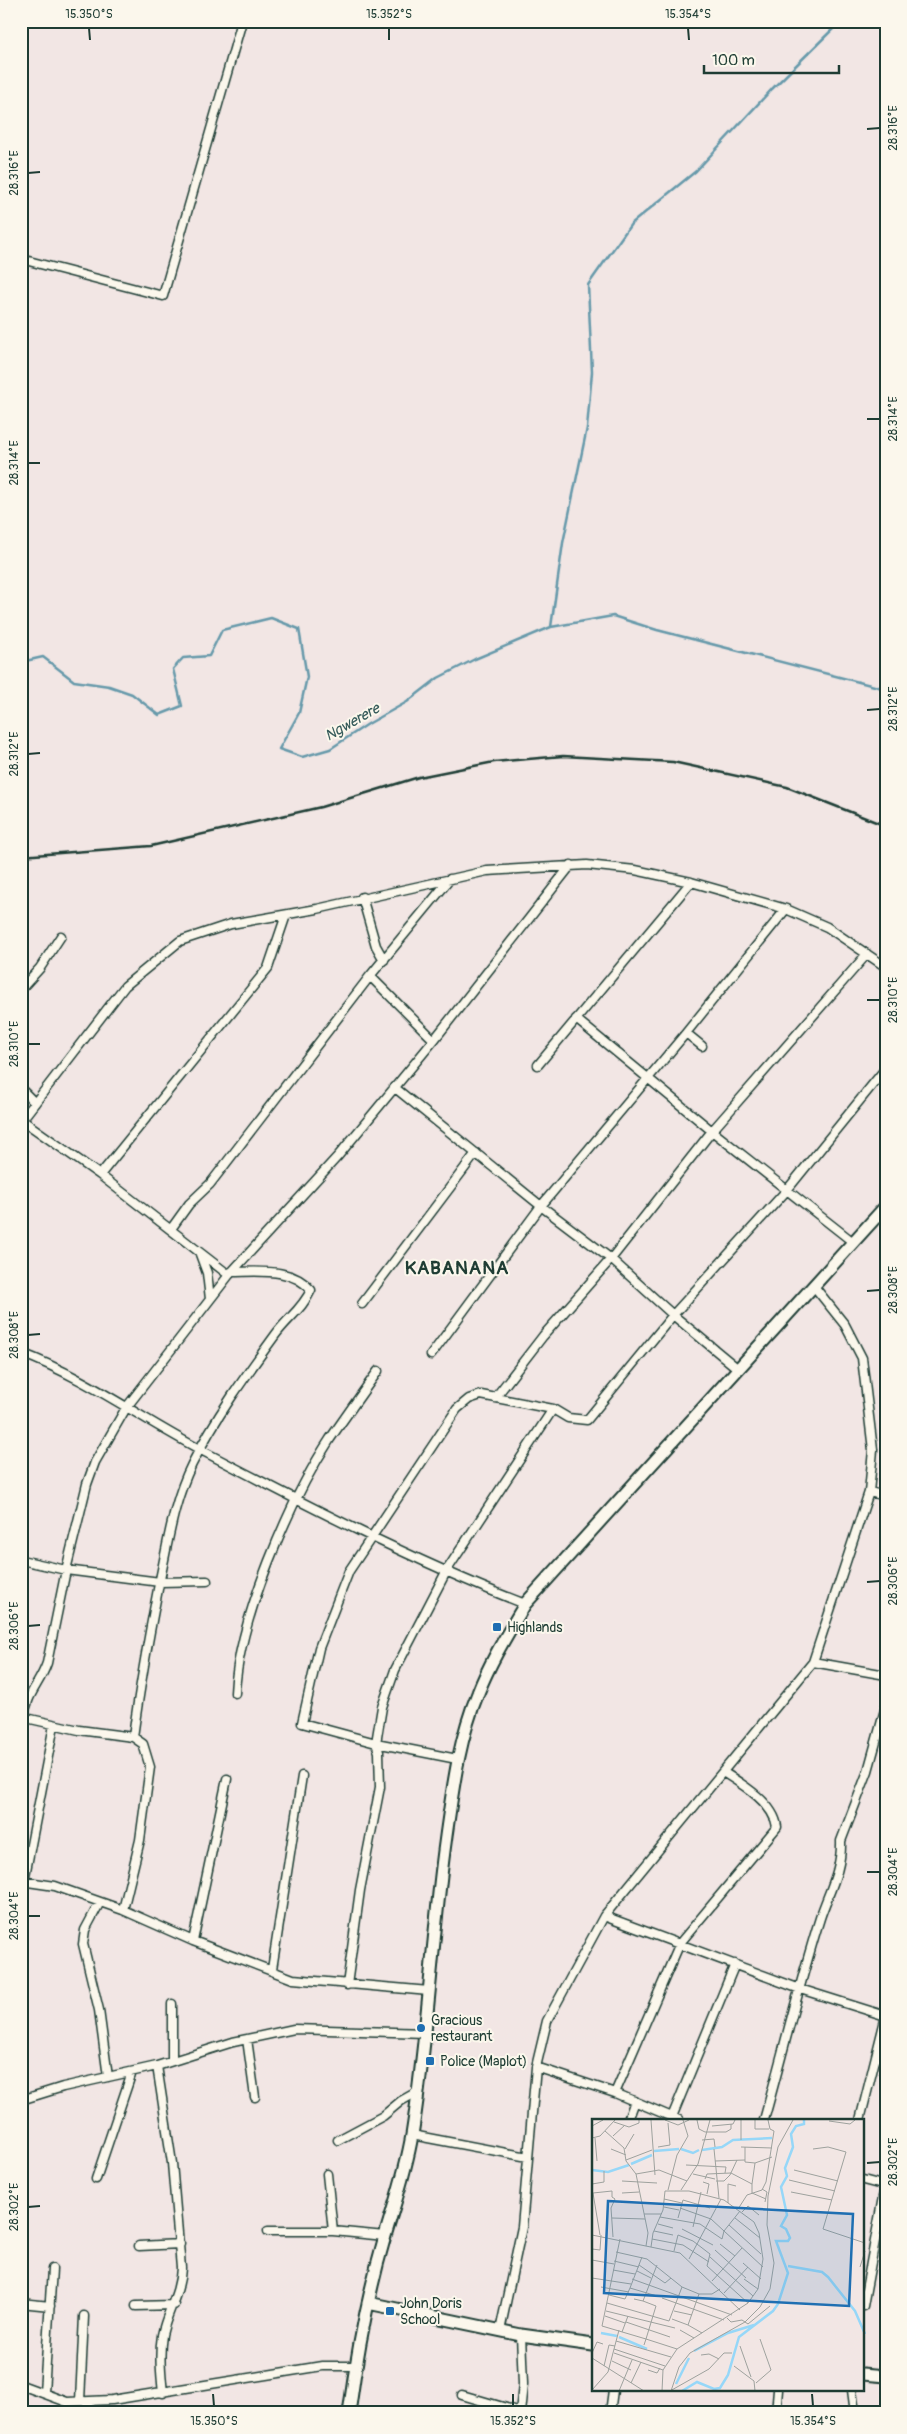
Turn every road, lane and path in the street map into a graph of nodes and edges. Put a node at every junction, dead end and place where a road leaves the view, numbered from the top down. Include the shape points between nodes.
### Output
1 (242, 21) edge
2 (21, 259) edge
3 (571, 865) junction
4 (450, 879) junction
5 (691, 882) junction
6 (362, 897) junction
7 (786, 909) junction
8 (286, 914) junction
9 (60, 936) dead end
10 (867, 954) junction
11 (384, 960) junction
12 (886, 967) edge
13 (370, 976) junction
14 (21, 989) edge
15 (576, 1019) junction
16 (686, 1033) junction
17 (434, 1040) junction
18 (702, 1046) dead end
19 (538, 1065) dead end
20 (886, 1068) edge
21 (648, 1078) junction
22 (394, 1087) junction
23 (21, 1089) edge
24 (36, 1103) junction
25 (22, 1121) edge
26 (712, 1131) junction
27 (476, 1153) junction
28 (100, 1175) junction
29 (787, 1190) junction
30 (540, 1206) junction
31 (886, 1206) edge
32 (170, 1229) junction
33 (853, 1242) junction
34 (200, 1254) junction
35 (611, 1259) junction
36 (230, 1273) junction
37 (813, 1284) junction
38 (210, 1299) junction
39 (362, 1304) dead end
40 (673, 1315) junction
41 (21, 1353) edge
42 (431, 1355) dead end
43 (737, 1368) junction
44 (378, 1371) dead end
45 (496, 1398) junction
46 (126, 1408) junction
47 (553, 1409) junction
48 (200, 1450) junction
49 (869, 1492) junction
50 (886, 1496) edge
51 (298, 1498) junction
52 (372, 1536) junction
53 (21, 1560) edge
54 (66, 1570) junction
55 (447, 1570) junction
56 (206, 1581) dead end
57 (160, 1582) junction
58 (525, 1604) junction
59 (813, 1662) junction
60 (886, 1675) edge
61 (235, 1693) dead end
62 (886, 1706) edge
63 (23, 1717) edge
64 (54, 1725) junction
65 (133, 1737) junction
66 (376, 1743) junction
67 (457, 1759) junction
68 (723, 1772) junction
69 (302, 1776) dead end
70 (227, 1779) dead end
71 (23, 1881) edge
72 (100, 1902) junction
73 (123, 1910) junction
74 (604, 1916) junction
75 (193, 1941) junction
76 (680, 1943) junction
77 (735, 1964) junction
78 (272, 1970) junction
79 (348, 1985) junction
80 (800, 1989) junction
81 (429, 1991) junction
82 (172, 2004) dead end
83 (886, 2016) edge
84 (426, 2034) junction
85 (247, 2039) junction
86 (172, 2061) junction
87 (157, 2066) junction
88 (536, 2067) junction
89 (132, 2072) junction
90 (108, 2077) junction
91 (417, 2092) junction
92 (615, 2093) junction
93 (255, 2097) dead end
94 (21, 2100) edge
95 (634, 2100) junction
96 (628, 2119) edge
97 (675, 2119) edge
98 (764, 2119) edge
99 (860, 2119) edge
100 (412, 2136) junction
101 (338, 2140) dead end
102 (528, 2157) junction
103 (328, 2174) dead end
104 (96, 2179) dead end
105 (864, 2180) edge
106 (886, 2186) edge
107 (268, 2231) dead end
108 (333, 2231) junction
109 (385, 2236) junction
110 (180, 2244) junction
111 (139, 2246) dead end
112 (52, 2268) dead end
113 (864, 2301) edge
114 (21, 2303) edge
115 (368, 2303) junction
116 (174, 2305) junction
117 (50, 2306) junction
118 (136, 2306) dead end
119 (84, 2316) dead end
120 (500, 2331) junction
121 (521, 2336) junction
122 (592, 2345) edge
123 (355, 2366) junction
124 (864, 2374) edge
125 (886, 2376) edge
126 (21, 2385) edge
127 (44, 2392) junction
128 (613, 2392) edge
129 (778, 2392) edge
130 (852, 2392) edge
131 (163, 2393) junction
132 (462, 2395) dead end
133 (80, 2401) junction
134 (520, 2412) edge
135 (349, 2413) edge
136 (610, 2413) edge
137 (776, 2413) edge
138 (855, 2413) edge

1 - 2 street via 163,296
3 - 4 street via 487,871
3 - 5 street via 635,870
3 - 17 street
4 - 6 street
4 - 11 street
5 - 7 street
5 - 15 street
6 - 8 street
6 - 11 street via 376,946
7 - 10 street via 826,927
7 - 16 street
8 - 24 street via 231,924 180,941 162,953 125,986
8 - 28 street via 268,968
9 - 14 street via 40,968
10 - 12 street
10 - 26 street
11 - 13 street
13 - 17 street
13 - 32 street via 216,1177
15 - 19 street
15 - 21 street
16 - 18 street
16 - 21 street
17 - 22 street
20 - 29 street
21 - 26 street
21 - 30 street
22 - 27 street
22 - 36 street via 338,1156
23 - 24 street
24 - 25 street
25 - 28 street
26 - 29 street
26 - 35 street
27 - 30 street
27 - 39 street
28 - 32 street
29 - 33 street
29 - 40 street
30 - 35 street
30 - 42 street
31 - 33 street
32 - 34 street
33 - 37 street
34 - 36 street
34 - 38 street via 207,1273
35 - 40 street
35 - 45 street via 543,1336
36 - 38 street
36 - 48 street via 291,1275 304,1281 311,1290 302,1307 288,1318 252,1366
37 - 43 street
37 - 49 street via 845,1325 862,1358 873,1450
38 - 46 street
40 - 43 street
40 - 47 street via 587,1420 568,1418
41 - 46 street via 83,1381
43 - 58 street
44 - 51 street via 329,1440
45 - 47 street
45 - 52 street via 481,1395 469,1399 457,1409
46 - 48 street
46 - 54 street via 95,1462
47 - 55 street
48 - 51 street
48 - 57 street via 174,1510
49 - 50 street
49 - 59 street
51 - 52 street
51 - 61 street via 257,1593 244,1640
52 - 55 street
52 - 66 street via 350,1571 319,1648 302,1723
53 - 54 street
54 - 57 street
54 - 63 street via 47,1663 43,1676 28,1698
55 - 58 street
55 - 66 street via 395,1670 382,1707
56 - 57 street
57 - 65 street
58 - 67 street via 477,1694
59 - 60 street
59 - 68 street
62 - 80 street via 868,1771 841,1842 837,1878 821,1916
63 - 64 street
64 - 65 street
64 - 71 street
65 - 73 street via 143,1744 150,1767 140,1840
66 - 67 street
66 - 79 street via 380,1788 360,1890
67 - 81 street
68 - 74 street
68 - 76 street via 771,1810 777,1827
69 - 78 street
70 - 75 street
71 - 72 street via 55,1886
72 - 73 street
72 - 90 street via 85,1930 83,1944 99,2010
73 - 75 street
74 - 76 street
74 - 88 street via 547,2021
75 - 78 street
76 - 77 street
76 - 92 street
77 - 80 street
77 - 97 street
78 - 79 street via 293,1979
79 - 81 street
80 - 83 street
80 - 98 street
81 - 84 street
82 - 86 street
83 - 99 street
84 - 85 street via 294,2029
84 - 91 street
85 - 86 street
85 - 93 street
86 - 87 street
87 - 89 street
87 - 110 street
88 - 92 street
88 - 102 street
89 - 90 street
89 - 104 street
90 - 94 street
91 - 100 street
91 - 101 street via 383,2116
92 - 95 street
95 - 96 street
95 - 97 street
100 - 102 street
100 - 109 street via 403,2182
102 - 120 street via 522,2227
103 - 108 street
105 - 106 street
106 - 113 street
107 - 108 street
108 - 109 street
109 - 115 street
110 - 111 street
110 - 116 street via 181,2282
112 - 117 street
114 - 117 street
115 - 120 street
115 - 123 street
116 - 118 street
116 - 131 street via 162,2335
117 - 127 street
119 - 133 street
120 - 121 street
121 - 122 street
121 - 134 street via 523,2384
123 - 131 street via 322,2366
123 - 135 street
124 - 125 street
126 - 127 street
127 - 133 street via 58,2399
128 - 136 street
129 - 137 street
130 - 138 street
131 - 133 street
132 - 134 street

